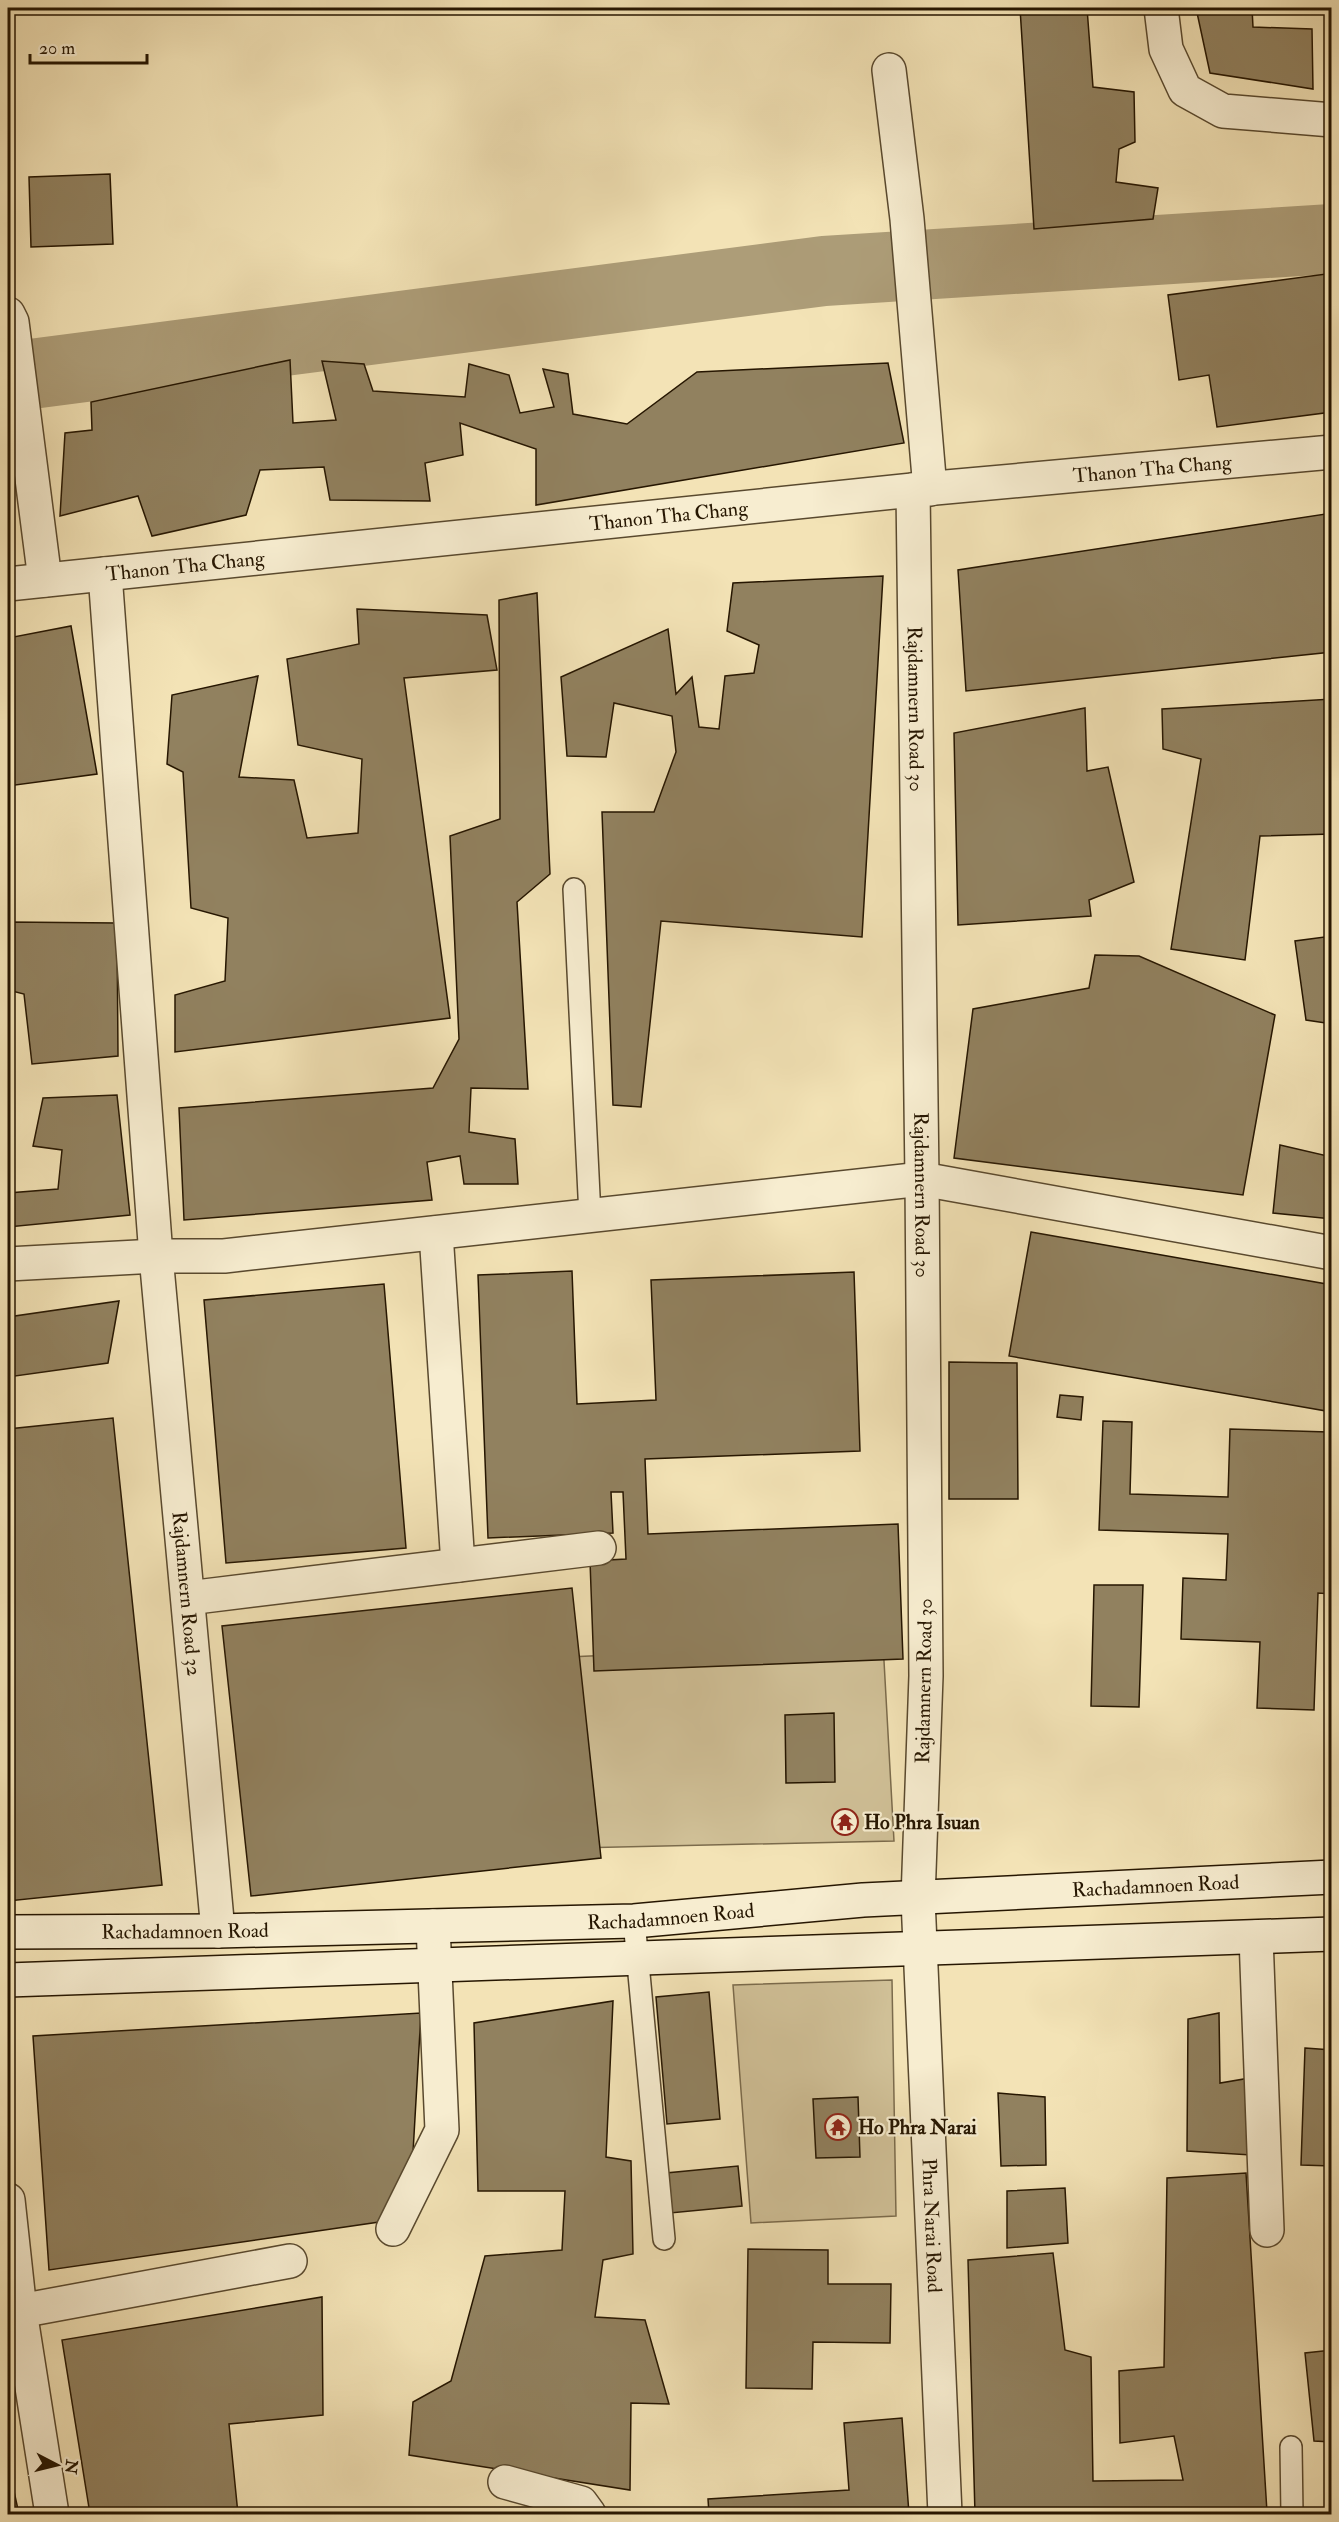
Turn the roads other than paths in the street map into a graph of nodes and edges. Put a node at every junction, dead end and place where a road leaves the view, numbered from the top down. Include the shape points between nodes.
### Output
1 (1161, 8) edge
2 (889, 70) dead end
3 (1332, 120) edge
4 (10, 318) edge
5 (1332, 452) edge
6 (921, 490) junction
7 (105, 574) junction
8 (45, 580) junction
9 (8, 584) edge
10 (574, 888) dead end
11 (922, 1179) junction
12 (590, 1216) junction
13 (436, 1233) junction
14 (1332, 1253) edge
15 (156, 1256) junction
16 (8, 1264) edge
17 (599, 1548) dead end
18 (458, 1565) junction
19 (188, 1598) junction
20 (1332, 1877) edge
21 (918, 1899) junction
22 (634, 1921) junction
23 (433, 1926) junction
24 (218, 1931) junction
25 (8, 1932) edge
26 (1332, 1934) edge
27 (1256, 1937) junction
28 (920, 1949) junction
29 (638, 1959) junction
30 (434, 1965) junction
31 (8, 1980) edge
32 (8, 2200) edge
33 (393, 2229) dead end
34 (1267, 2230) dead end
35 (664, 2239) dead end
36 (290, 2261) dead end
37 (20, 2311) junction
38 (1291, 2447) dead end
39 (505, 2482) dead end
40 (52, 2514) edge
41 (589, 2514) edge
42 (945, 2514) edge
43 (1292, 2514) edge

1 - 3 street via 1166,49 1185,90 1223,111
2 - 6 street, Rajdamnern Road 30 via 914,304
4 - 8 street
5 - 6 street, Thanon Tha Chang
6 - 7 street, Thanon Tha Chang
6 - 11 street, Rajdamnern Road 30
7 - 8 street, Thanon Tha Chang
7 - 15 street, Rajdamnern Road 32
8 - 9 street, Thanon Tha Chang
10 - 12 lane
11 - 12 street
11 - 14 street
11 - 21 street, Rajdamnern Road 30 via 926,1677
12 - 13 street
13 - 15 street via 224,1256
13 - 18 street
15 - 16 street
15 - 19 street, Rajdamnern Road 32
17 - 18 street
18 - 19 street
19 - 24 street, Rajdamnern Road 32
20 - 21 street, Rachadamnoen Road
21 - 22 street, Rachadamnoen Road via 863,1900
21 - 28 street, Phra Narai Road
22 - 23 street, Rachadamnoen Road
22 - 29 lane
23 - 24 street, Rachadamnoen Road
23 - 30 street
24 - 25 street, Rachadamnoen Road
26 - 27 street, Rachadamnoen Road
27 - 28 street, Rachadamnoen Road
27 - 34 street
28 - 29 street, Rachadamnoen Road
28 - 42 street, Phra Narai Road
29 - 30 street, Rachadamnoen Road
29 - 35 lane
30 - 31 street, Rachadamnoen Road
30 - 33 street via 442,2130
32 - 37 street
36 - 37 street
37 - 40 street
38 - 43 lane
39 - 41 street via 581,2503

